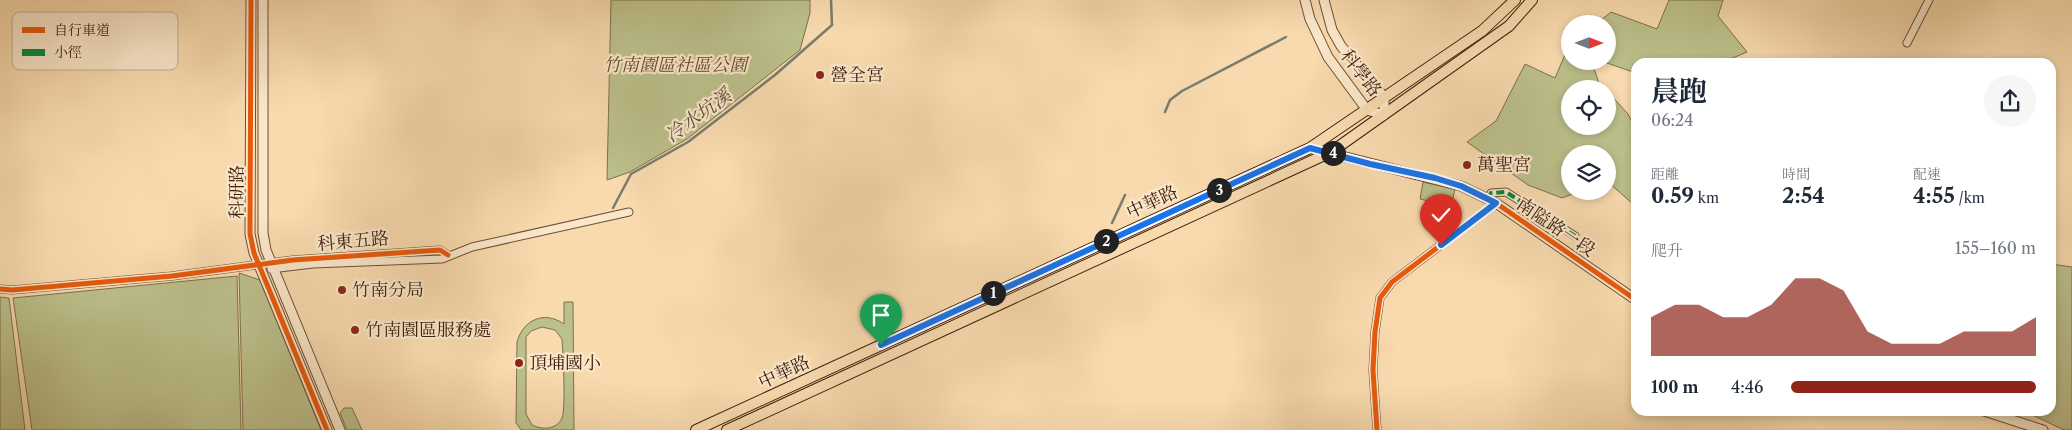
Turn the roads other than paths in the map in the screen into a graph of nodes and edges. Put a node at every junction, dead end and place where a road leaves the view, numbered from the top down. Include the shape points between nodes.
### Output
1 (251, 0) edge
2 (263, 0) edge
3 (1305, 0) edge
4 (1324, 0) edge
5 (1515, 0) edge
6 (1532, 0) edge
7 (1929, 0) edge
8 (1907, 43) dead end
9 (1384, 97) junction
10 (1367, 110) junction
11 (1384, 115) junction
12 (1310, 148) junction
13 (1331, 152) junction
14 (1492, 201) junction
15 (1182, 207) junction
16 (629, 212) dead end
17 (1187, 218) junction
18 (1575, 236) dead end
19 (259, 264) junction
20 (273, 266) junction
21 (0, 289) edge
22 (1631, 297) edge
23 (2000, 416) edge
24 (327, 430) edge
25 (340, 430) edge
26 (696, 430) edge
27 (727, 430) edge
28 (1377, 430) edge
29 (2043, 430) edge

1 - 19 street, 科研路 via 250,234
2 - 20 street, 科研路 via 263,233
3 - 10 street, 科學路 via 1318,40
4 - 9 street, 科學路 via 1332,30 1341,46
5 - 9 main road, 中華路 via 1482,31
6 - 11 main road, 中華路 via 1509,26
7 - 8 street
9 - 10 main road, 中華路
9 - 11 street, 科學路
10 - 11 street, 科學路
10 - 12 main road, 中華路
11 - 13 main road, 中華路
12 - 13 street, 南隘路一段
12 - 15 main road, 中華路
13 - 14 street, 南隘路一段 via 1435,178
13 - 17 main road, 中華路
14 - 18 street via 1491,192 1506,192
14 - 22 street, 南隘路一段
14 - 28 street via 1392,282 1380,298 1373,370
15 - 17 main road
15 - 26 main road, 中華路
16 - 20 street, 科東五路 via 442,259
17 - 27 main road, 中華路
19 - 20 street
19 - 21 street via 172,276
19 - 24 street, 科研路
20 - 25 street, 科研路
23 - 29 street

